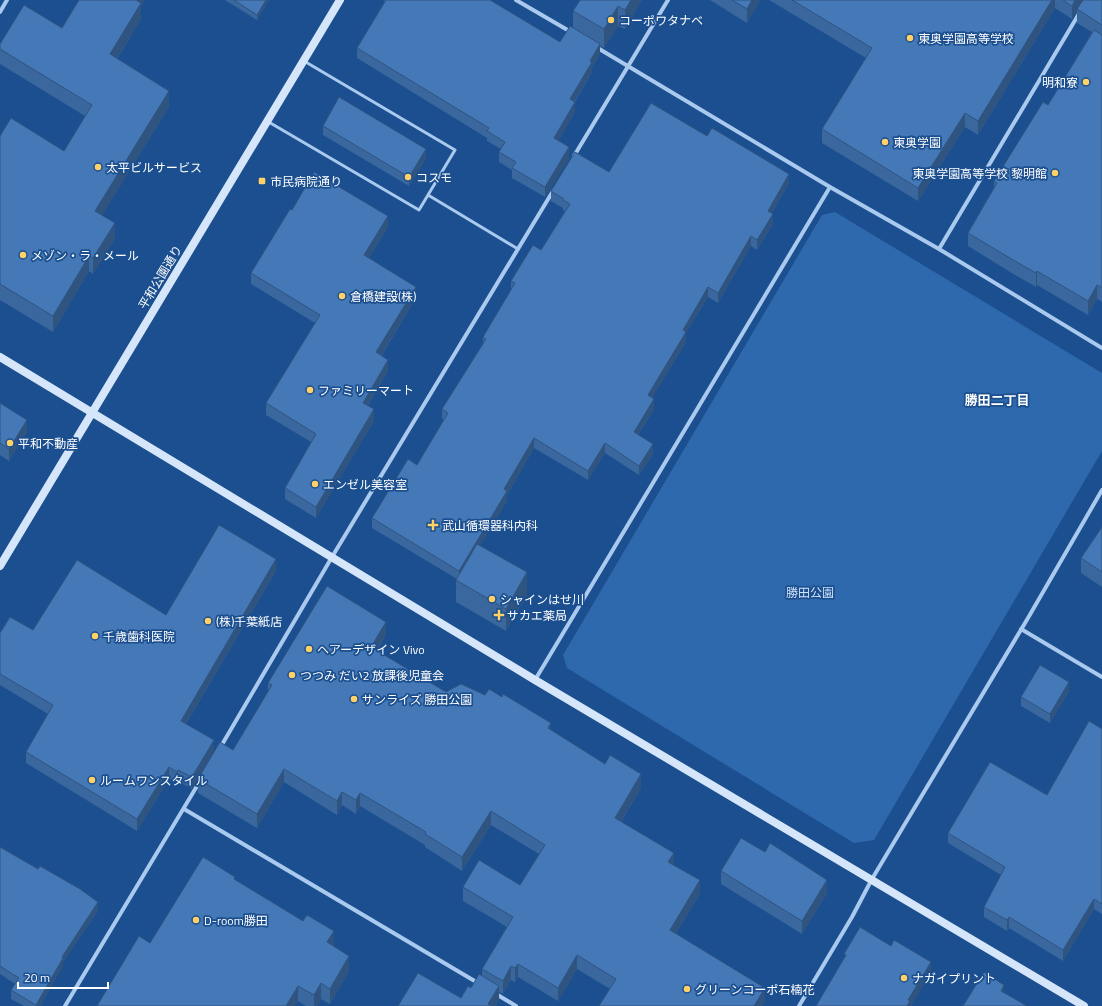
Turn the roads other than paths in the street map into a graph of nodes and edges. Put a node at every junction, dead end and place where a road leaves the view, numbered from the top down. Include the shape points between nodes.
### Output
1 (7, 0) edge
2 (340, 0) edge
3 (516, 0) edge
4 (668, 0) edge
5 (1083, 7) edge
6 (0, 12) edge
7 (576, 35) edge
8 (589, 43) edge
9 (304, 61) junction
10 (628, 66) junction
11 (268, 121) junction
12 (570, 163) edge
13 (830, 187) junction
14 (554, 190) edge
15 (428, 195) junction
16 (518, 249) junction
17 (939, 249) junction
18 (1102, 348) edge
19 (0, 357) edge
20 (91, 413) junction
21 (1102, 490) edge
22 (332, 557) junction
23 (0, 566) edge
24 (1021, 629) junction
25 (1102, 677) edge
26 (535, 680) junction
27 (216, 754) edge
28 (204, 775) edge
29 (184, 809) junction
30 (872, 880) junction
31 (482, 986) edge
32 (489, 990) edge
33 (65, 1006) edge
34 (516, 1006) edge
35 (799, 1006) edge
36 (1084, 1006) edge

1 - 6 street
2 - 9 street, 平和公園通り
3 - 7 street
4 - 10 street
5 - 17 street
8 - 10 street
9 - 11 street, 平和公園通り
9 - 15 lane via 455,150
10 - 12 street
10 - 13 street
11 - 15 lane via 419,210
11 - 20 street, 平和公園通り
13 - 17 street
13 - 26 street
14 - 16 street
15 - 16 lane
16 - 22 street
17 - 18 street
19 - 20 street
20 - 22 street
20 - 23 street, 平和公園通り
21 - 24 street
22 - 26 street
22 - 27 street
24 - 25 street
24 - 30 street
26 - 30 street
28 - 29 street
29 - 31 street
29 - 33 street
30 - 35 street
30 - 36 street
32 - 34 street

